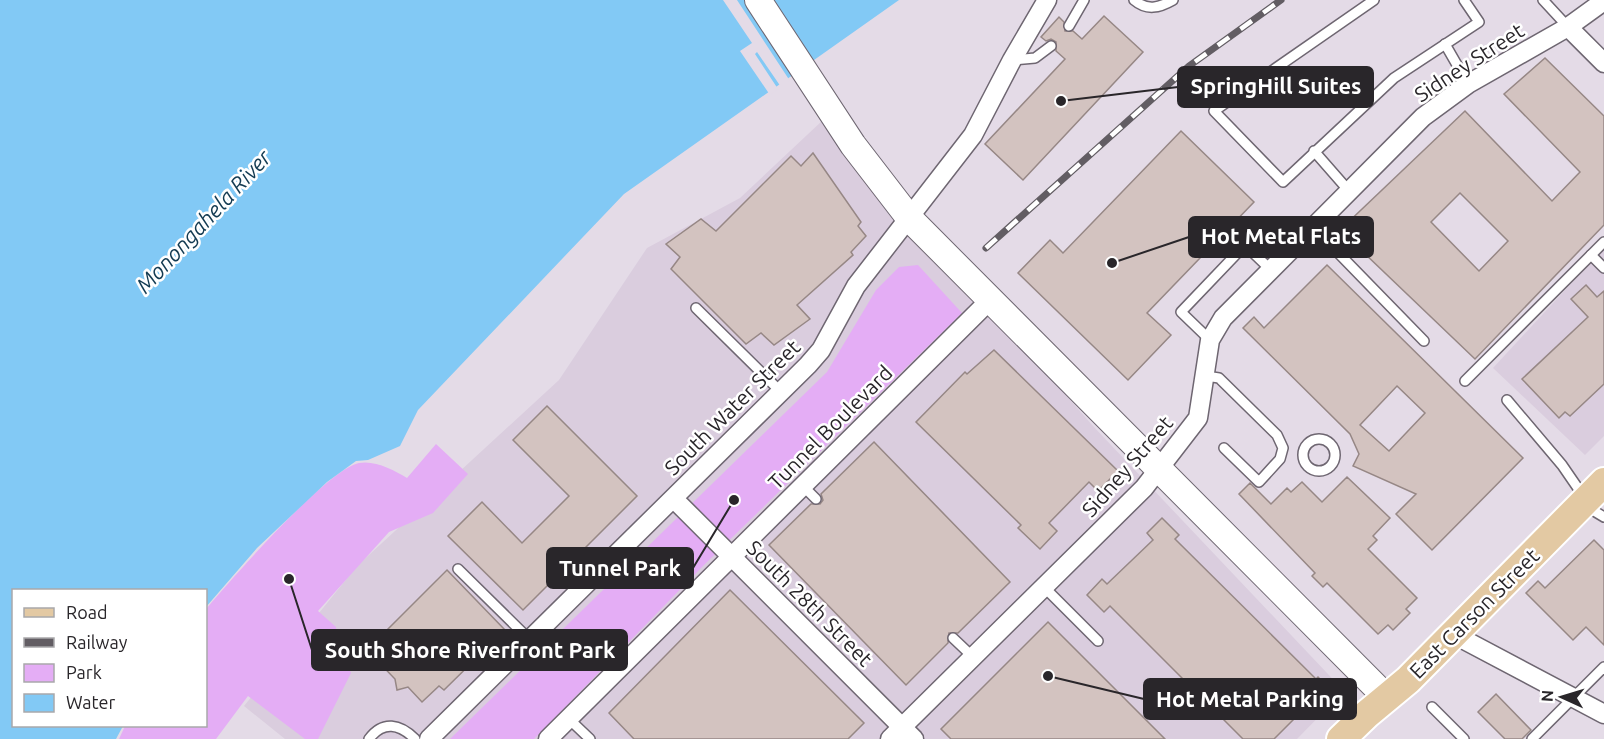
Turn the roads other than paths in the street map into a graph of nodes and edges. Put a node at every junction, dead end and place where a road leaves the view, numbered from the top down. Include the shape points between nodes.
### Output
1 (758, 0) edge
2 (1047, 0) edge
3 (1084, 0) edge
4 (1134, 0) edge
5 (1173, 0) edge
6 (1374, 0) edge
7 (1464, 0) edge
8 (1543, 0) edge
9 (1604, 1) edge
10 (1068, 26) dead end
11 (1568, 27) junction
12 (1445, 44) junction
13 (1051, 46) dead end
14 (1012, 60) junction
15 (1604, 63) edge
16 (1468, 84) junction
17 (1314, 151) junction
18 (1349, 191) junction
19 (910, 219) junction
20 (1313, 227) junction
21 (1604, 242) edge
22 (1591, 255) junction
23 (1604, 268) edge
24 (1271, 270) junction
25 (990, 300) junction
26 (696, 308) dead end
27 (1210, 340) junction
28 (1424, 341) dead end
29 (1206, 376) junction
30 (1465, 381) dead end
31 (781, 392) junction
32 (1508, 400) dead end
33 (1224, 448) dead end
34 (1283, 448) junction
35 (1303, 452) dead end
36 (1158, 469) junction
37 (803, 486) junction
38 (674, 499) junction
39 (816, 499) dead end
40 (1594, 501) edge
41 (732, 557) junction
42 (458, 569) dead end
43 (1044, 587) junction
44 (1453, 634) junction
45 (953, 638) dead end
46 (530, 640) junction
47 (1098, 641) dead end
48 (974, 657) junction
49 (1604, 667) edge
50 (1386, 697) junction
51 (1573, 698) junction
52 (1432, 707) dead end
53 (1604, 714) edge
54 (569, 719) junction
55 (902, 735) edge
56 (369, 739) edge
57 (415, 739) edge
58 (429, 739) edge
59 (548, 739) edge
60 (590, 739) edge
61 (1341, 739) edge
62 (1464, 739) edge
63 (1532, 739) edge

1 - 19 main road via 853,145
2 - 14 street, South Water Street
3 - 10 lane
4 - 5 lane via 1151,8
6 - 17 lane via 1214,111 1283,182
7 - 12 lane via 1479,22
8 - 11 lane
9 - 11 street, Sidney Street
11 - 15 street
11 - 16 street, Sidney Street
12 - 16 lane
12 - 17 lane via 1394,78
13 - 14 lane via 1035,58
14 - 19 street, South Water Street via 973,135
16 - 18 street, Sidney Street via 1423,117
17 - 18 lane
18 - 20 street, Sidney Street
19 - 25 main road
19 - 31 street, South Water Street via 856,286 821,350
20 - 24 street, Sidney Street
20 - 28 lane
21 - 22 lane
22 - 23 lane
22 - 30 lane
24 - 27 street, Sidney Street via 1223,318
24 - 27 lane via 1245,245 1181,312
25 - 36 main road
25 - 37 street, Tunnel Boulevard
26 - 31 lane
27 - 29 street, Sidney Street
29 - 34 lane via 1220,378 1277,435
29 - 36 street, Sidney Street via 1198,418
31 - 38 street, South Water Street
32 - 40 lane
33 - 34 lane via 1259,482 1280,459
34 - 35 lane
36 - 43 street, Sidney Street via 1144,488
36 - 50 main road
37 - 39 lane
37 - 41 street, Tunnel Boulevard
38 - 41 street, South 28th Street
38 - 46 street, South Water Street
40 - 44 main road, East Carson Street
41 - 54 street, Tunnel Boulevard
41 - 55 street, South 28th Street
42 - 46 lane
43 - 47 lane
43 - 48 street, Sidney Street
44 - 50 main road, East Carson Street
44 - 51 street
45 - 48 lane
46 - 58 street, South Water Street
48 - 55 street, Sidney Street
49 - 51 lane
50 - 61 main road, East Carson Street
51 - 53 street
51 - 63 lane
52 - 62 lane
54 - 59 street, Tunnel Boulevard
54 - 60 lane
56 - 57 lane via 381,728 393,725 405,729

